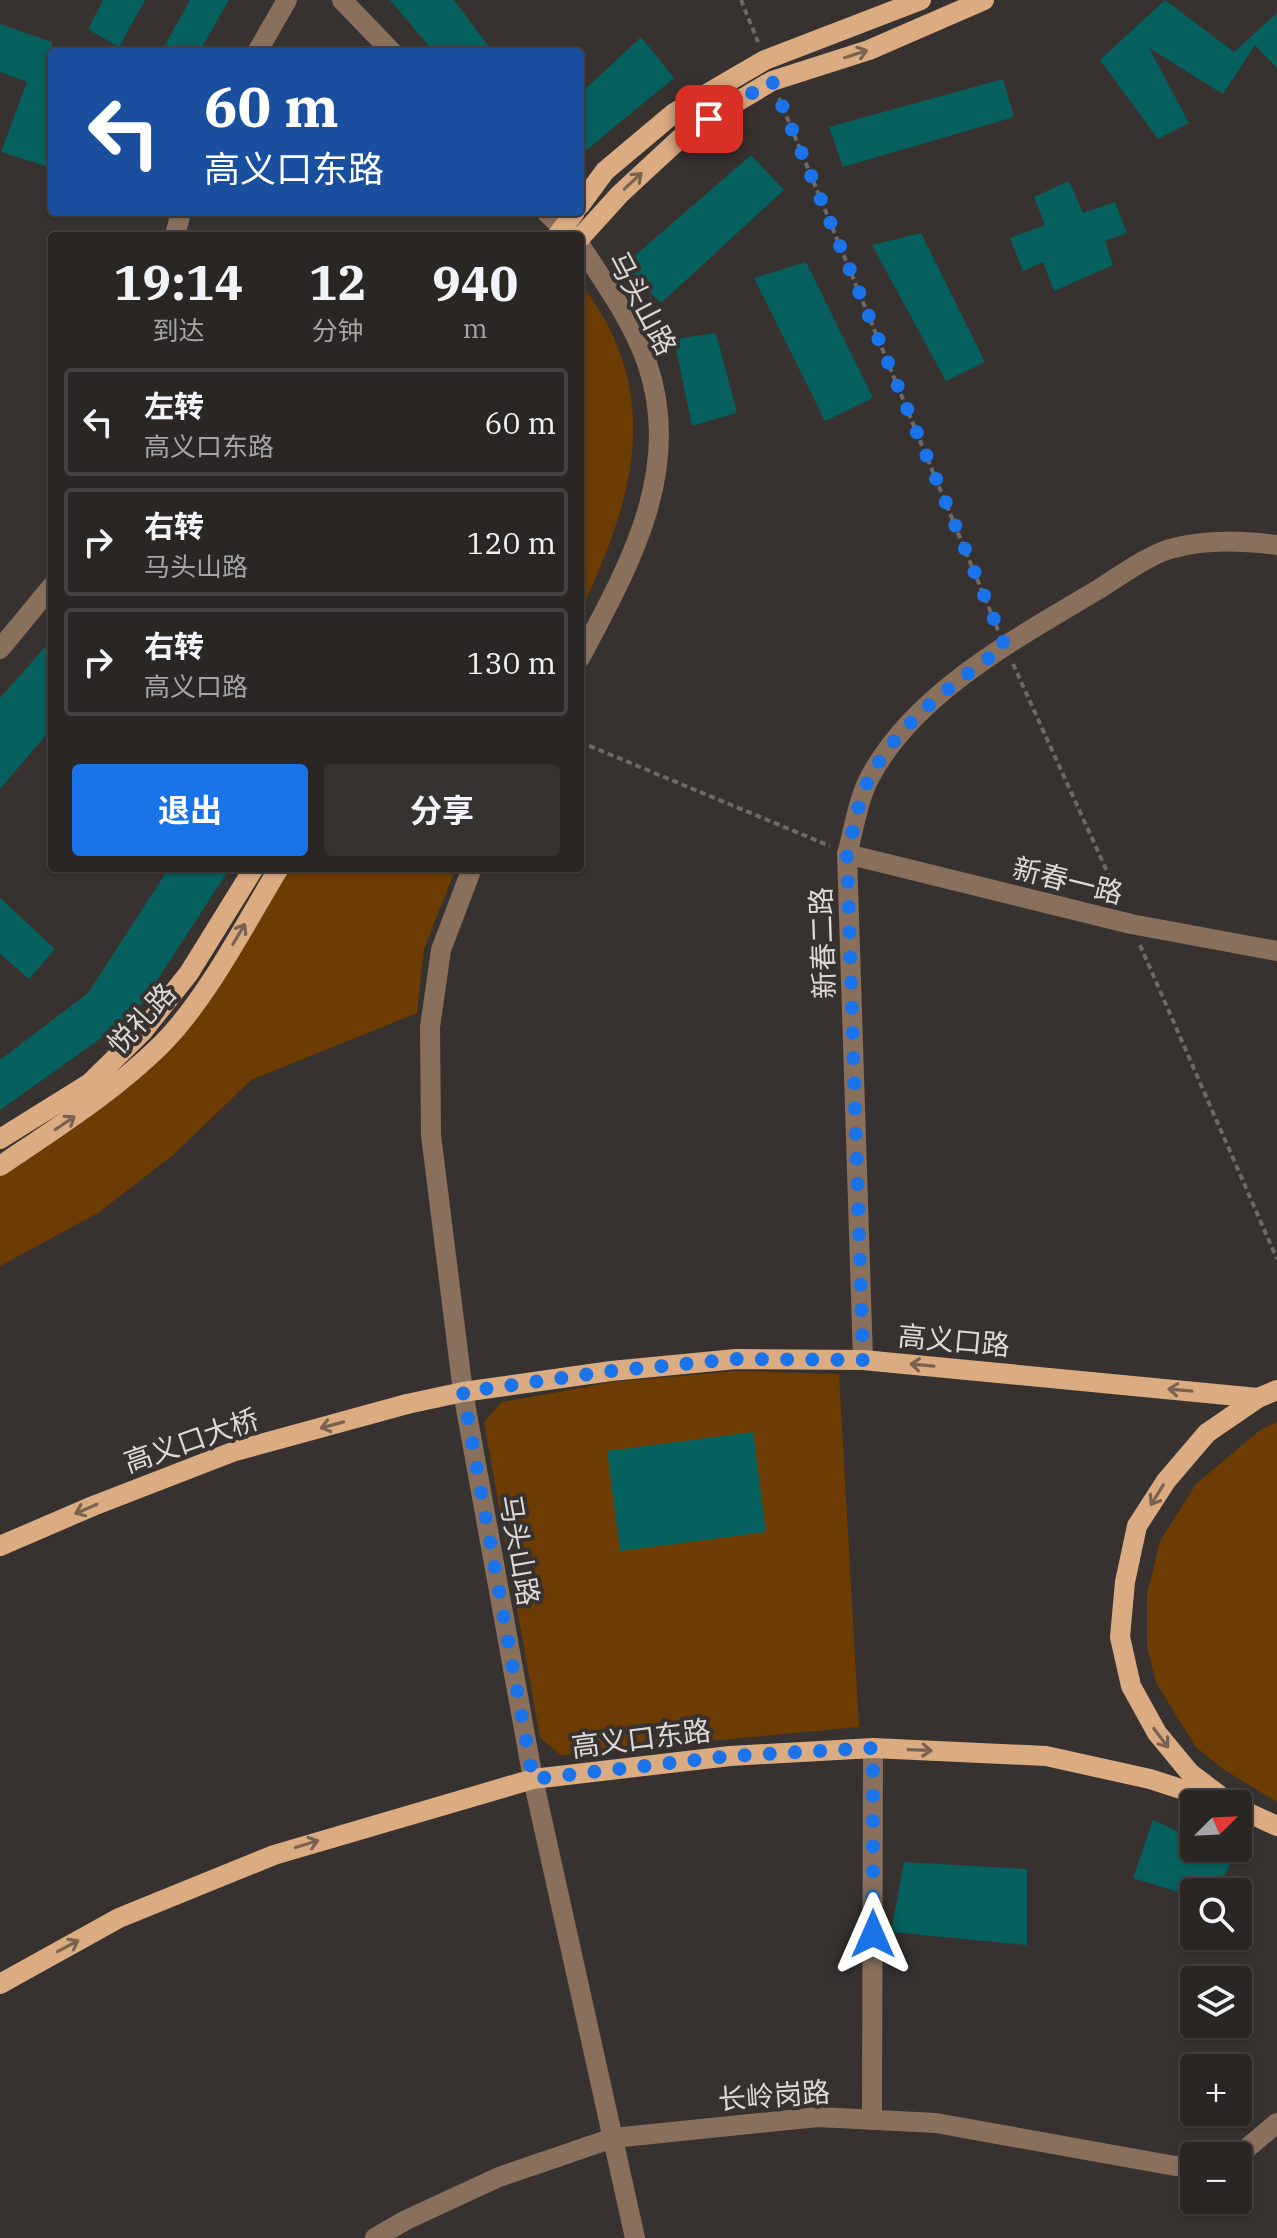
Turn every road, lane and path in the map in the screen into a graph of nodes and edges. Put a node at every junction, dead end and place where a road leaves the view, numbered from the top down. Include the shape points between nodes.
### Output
1 (287, 0) edge
2 (342, 0) edge
3 (741, 0) edge
4 (921, 0) edge
5 (984, 0) edge
6 (908, 4) edge
7 (259, 48) edge
8 (388, 48) edge
9 (765, 60) junction
10 (772, 81) junction
11 (584, 200) edge
12 (551, 216) edge
13 (569, 230) edge
14 (584, 251) edge
15 (1277, 545) edge
16 (48, 591) edge
17 (1005, 646) junction
18 (0, 649) edge
19 (584, 650) edge
20 (584, 744) edge
21 (847, 854) junction
22 (252, 872) edge
23 (277, 872) edge
24 (470, 872) edge
25 (1131, 924) junction
26 (1277, 951) edge
27 (0, 1139) edge
28 (0, 1166) edge
29 (1277, 1259) edge
30 (863, 1360) junction
31 (463, 1392) junction
32 (1268, 1394) edge
33 (407, 1404) joint
34 (0, 1546) edge
35 (873, 1748) junction
36 (533, 1779) junction
37 (1185, 1790) edge
38 (1212, 1790) edge
39 (1252, 1814) edge
40 (1277, 1826) edge
41 (0, 1984) edge
42 (872, 2120) junction
43 (1277, 2123) edge
44 (613, 2138) junction
45 (1252, 2144) edge
46 (1180, 2165) edge
47 (375, 2238) edge
48 (635, 2238) edge

1 - 7 street
2 - 8 street
3 - 9 path
4 - 6 main road
10 -> 5 main road via 869,50
6 - 9 main road
9 - 11 main road via 674,113 605,171
13 -> 10 main road via 620,194 688,131
10 - 17 path
12 - 13 street
14 - 19 street, 马头山路 via 647,362 660,418 656,485 629,566
15 - 17 street, 新春二路 via 1233,540 1171,548
16 - 18 street
17 - 21 street, 新春二路 via 902,731 869,779
17 - 25 path
20 - 21 path
21 - 25 street, 新春一路
21 - 30 street, 新春二路
22 - 27 main road, 悦礼路 via 189,973 143,1031 90,1083
28 -> 23 main road, 悦礼路 via 99,1100 162,1044 208,985
24 - 31 street, 马头山路 via 441,950 430,1027 431,1135
25 - 26 street, 新春一路
25 - 29 path
30 - 31 main road, 高义口路 via 736,1359
32 -> 30 main road, 高义口路
31 - 33 main road, 高义口路
31 - 36 street, 马头山路
32 -> 38 main road via 1207,1433 1166,1481 1137,1526 1125,1582 1120,1637 1131,1686 1157,1733
33 -> 34 main road, 高义口大桥, bridge via 235,1451
35 - 36 main road, 高义口东路 via 730,1756
35 -> 37 main road, 高义口东路 via 1046,1756
35 - 42 street
41 -> 36 main road, 高义口东路 via 119,1918 274,1855
36 - 44 street, 马头山路
39 - 40 main road
42 - 44 street, 长岭岗路 via 818,2117
42 - 46 street, 长岭岗路 via 936,2123
43 - 45 street
44 - 47 street, 长岭岗路 via 499,2177
44 - 48 street, 马头山路

